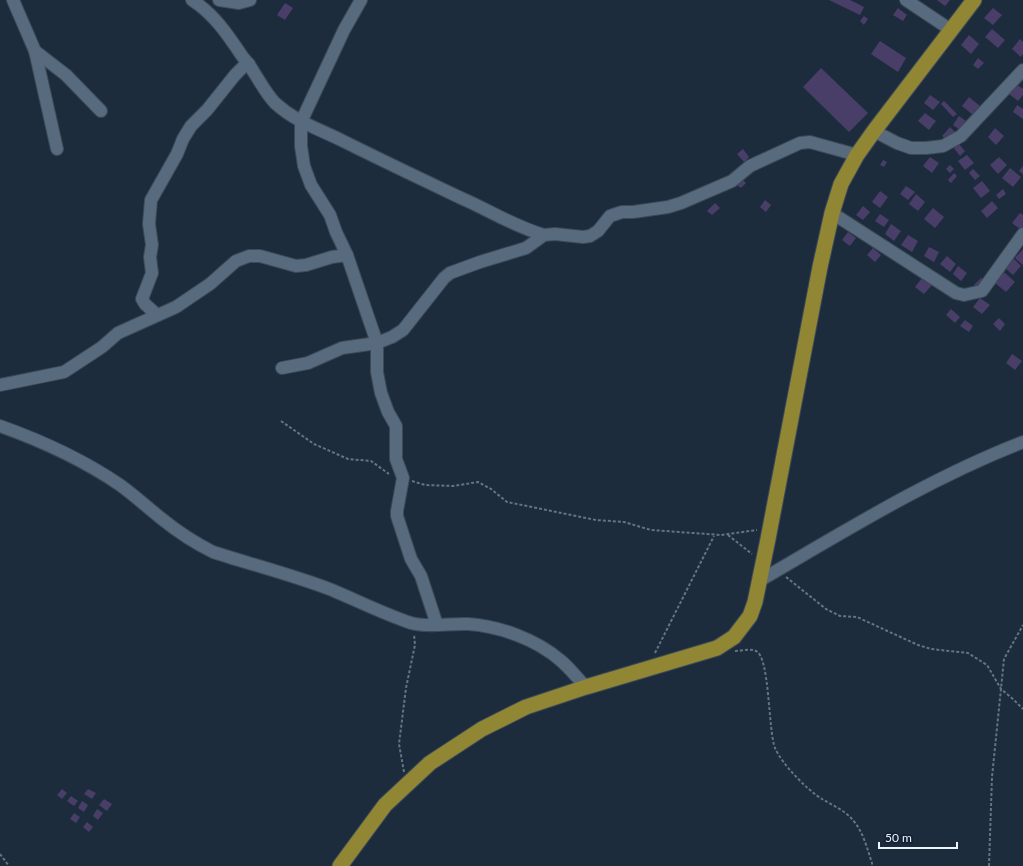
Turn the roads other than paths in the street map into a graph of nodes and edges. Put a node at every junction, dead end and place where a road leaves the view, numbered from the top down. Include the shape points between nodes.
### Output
1 (13, 0) edge
2 (192, 0) edge
3 (219, 0) edge
4 (250, 0) edge
5 (360, 0) edge
6 (906, 0) edge
7 (974, 0) edge
8 (951, 30) junction
9 (35, 51) junction
10 (249, 64) junction
11 (1023, 70) edge
12 (101, 111) dead end
13 (301, 122) junction
14 (874, 131) junction
15 (58, 149) dead end
16 (857, 154) junction
17 (832, 213) junction
18 (1023, 234) edge
19 (544, 235) junction
20 (347, 255) junction
21 (157, 315) junction
22 (376, 343) junction
23 (282, 368) dead end
24 (0, 385) edge
25 (0, 426) edge
26 (1023, 442) edge
27 (759, 581) junction
28 (437, 625) junction
29 (586, 687) junction
30 (340, 866) edge

1 - 9 street
2 - 10 street via 211,14
3 - 4 street via 238,3
5 - 13 street
6 - 8 street
7 - 8 main road
8 - 14 main road
9 - 12 street via 66,75
9 - 15 street
10 - 13 street via 266,93 287,113
10 - 21 street via 235,75 191,126 151,200 149,224 152,274 142,299
11 - 14 street via 961,136 943,146 911,148
13 - 19 street via 528,231
13 - 20 street via 304,166 311,184 330,215
14 - 16 main road
16 - 17 main road via 841,184
16 - 19 street via 810,142 800,143 750,166 732,181 682,203 610,216 598,231 590,236
17 - 18 street via 956,293 964,295 982,291
17 - 27 main road
19 - 22 street via 526,248 450,273 403,330
20 - 21 street via 296,266 260,256 249,256 236,261 210,284 176,307
20 - 22 street
21 - 24 street via 118,333 64,372
22 - 23 street via 342,348 308,363
22 - 28 street via 381,393 396,426 396,458 403,478 398,516
25 - 28 street via 63,451 98,470 189,538 213,552 332,590 394,617 413,623
26 - 27 street via 990,455 888,506
27 - 29 main road via 750,616 734,637 717,648
28 - 29 street via 470,624 524,637 561,661
29 - 30 main road via 526,707 482,729 430,763 385,805

